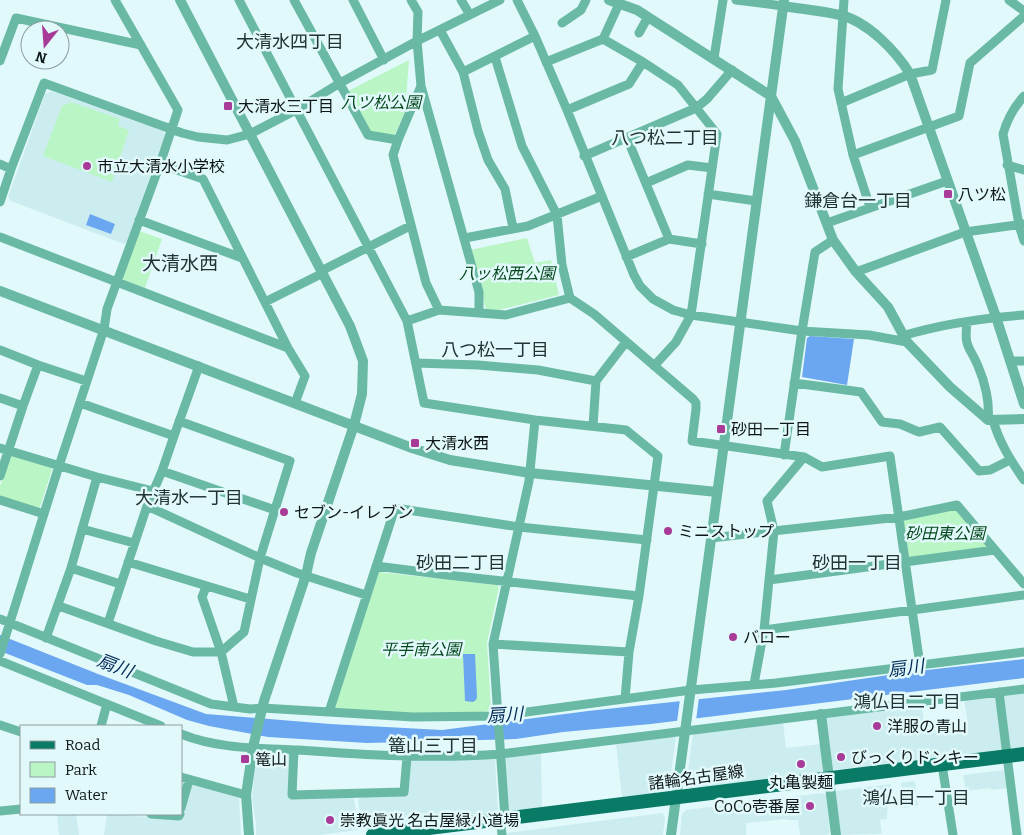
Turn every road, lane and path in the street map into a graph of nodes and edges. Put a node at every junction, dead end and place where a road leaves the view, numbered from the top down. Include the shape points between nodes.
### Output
1 (115, 0) edge
2 (180, 0) edge
3 (239, 0) edge
4 (294, 0) edge
5 (354, 0) edge
6 (411, 0) edge
7 (462, 0) edge
8 (500, 0) edge
9 (517, 0) edge
10 (586, 0) edge
11 (723, 0) edge
12 (736, 0) edge
13 (844, 0) edge
14 (946, 0) edge
15 (1010, 0) edge
16 (612, 1) edge
17 (750, 1) edge
18 (783, 3) edge
19 (1024, 11) edge
20 (470, 15) junction
21 (842, 15) junction
22 (648, 16) junction
23 (1024, 16) edge
24 (562, 23) dead end
25 (440, 30) junction
26 (639, 32) dead end
27 (535, 36) junction
28 (603, 39) junction
29 (418, 41) junction
30 (141, 45) junction
31 (495, 57) junction
32 (714, 58) junction
33 (384, 60) junction
34 (0, 61) edge
35 (546, 62) junction
36 (643, 62) junction
37 (732, 70) junction
38 (463, 72) junction
39 (910, 74) junction
40 (340, 83) junction
41 (421, 86) junction
42 (771, 96) junction
43 (1024, 96) edge
44 (841, 103) junction
45 (696, 108) junction
46 (296, 110) junction
47 (567, 110) junction
48 (928, 127) junction
49 (171, 129) junction
50 (250, 134) junction
51 (627, 138) junction
52 (398, 140) junction
53 (853, 155) junction
54 (584, 156) junction
55 (0, 164) edge
56 (160, 164) junction
57 (1007, 165) junction
58 (712, 168) junction
59 (11, 169) junction
60 (1024, 170) edge
61 (947, 181) junction
62 (646, 183) junction
63 (708, 194) junction
64 (602, 196) junction
65 (756, 201) junction
66 (0, 202) edge
67 (870, 207) junction
68 (557, 215) junction
69 (139, 220) junction
70 (826, 223) junction
71 (1022, 224) edge
72 (410, 226) junction
73 (513, 228) junction
74 (965, 232) junction
75 (0, 237) edge
76 (465, 238) junction
77 (669, 239) junction
78 (833, 240) junction
79 (1024, 241) edge
80 (702, 244) junction
81 (369, 248) junction
82 (626, 257) junction
83 (242, 258) junction
84 (322, 272) junction
85 (856, 272) junction
86 (116, 281) junction
87 (0, 291) edge
88 (570, 298) junction
89 (265, 302) junction
90 (438, 310) junction
91 (480, 312) junction
92 (692, 315) junction
93 (1024, 315) edge
94 (996, 317) junction
95 (407, 321) junction
96 (967, 322) junction
97 (740, 323) junction
98 (104, 329) junction
99 (802, 330) junction
100 (905, 339) junction
101 (626, 342) junction
102 (288, 348) junction
103 (0, 350) edge
104 (1010, 361) junction
105 (1024, 361) edge
106 (416, 362) junction
107 (38, 365) junction
108 (199, 366) junction
109 (654, 366) junction
110 (86, 381) junction
111 (596, 381) junction
112 (794, 383) junction
113 (0, 398) edge
114 (80, 403) junction
115 (295, 403) junction
116 (1024, 404) edge
117 (23, 406) junction
118 (1024, 419) edge
119 (535, 420) junction
120 (991, 420) junction
121 (179, 421) junction
122 (354, 425) junction
123 (593, 426) junction
124 (174, 436) junction
125 (724, 446) junction
126 (4, 449) edge
127 (784, 455) junction
128 (804, 457) junction
129 (1010, 460) junction
130 (59, 466) junction
131 (162, 471) junction
132 (530, 473) junction
133 (0, 476) edge
134 (97, 477) junction
135 (1024, 480) edge
136 (654, 485) junction
137 (153, 492) junction
138 (717, 492) junction
139 (0, 500) edge
140 (147, 506) junction
141 (274, 510) junction
142 (44, 514) junction
143 (899, 517) junction
144 (519, 527) junction
145 (82, 530) junction
146 (774, 531) junction
147 (711, 538) junction
148 (647, 540) junction
149 (134, 543) junction
150 (995, 550) junction
151 (260, 558) junction
152 (128, 562) junction
153 (905, 563) junction
154 (376, 566) junction
155 (72, 568) junction
156 (306, 575) junction
157 (769, 580) junction
158 (506, 581) junction
159 (120, 584) junction
160 (1024, 584) edge
161 (206, 587) junction
162 (366, 595) junction
163 (1024, 595) edge
164 (639, 596) junction
165 (250, 599) junction
166 (59, 606) junction
167 (912, 610) junction
168 (0, 619) edge
169 (108, 623) junction
170 (9, 625) junction
171 (764, 630) junction
172 (46, 638) junction
173 (493, 644) junction
174 (221, 652) junction
175 (629, 652) junction
176 (1024, 652) edge
177 (0, 654) edge
178 (0, 661) edge
179 (920, 665) junction
180 (754, 684) junction
181 (1024, 689) edge
182 (999, 692) junction
183 (690, 694) junction
184 (625, 700) junction
185 (107, 704) junction
186 (234, 707) junction
187 (329, 712) junction
188 (260, 713) junction
189 (821, 714) junction
190 (497, 719) junction
191 (0, 725) edge
192 (101, 725) edge
193 (159, 725) edge
194 (686, 727) junction
195 (20, 732) edge
196 (182, 734) edge
197 (254, 744) junction
198 (294, 750) junction
199 (500, 750) junction
200 (1024, 754) edge
201 (407, 757) junction
202 (1007, 760) junction
203 (1024, 761) edge
204 (943, 771) junction
205 (185, 779) edge
206 (829, 781) junction
207 (246, 795) junction
208 (182, 801) edge
209 (675, 801) junction
210 (20, 809) edge
211 (0, 810) edge
212 (165, 815) edge
213 (180, 815) edge
214 (503, 826) edge
215 (249, 835) edge
216 (373, 835) edge
217 (431, 835) edge
218 (671, 835) edge
219 (836, 835) edge
220 (953, 835) edge
221 (1017, 835) edge

1 - 30 street
2 - 50 street
3 - 46 street
4 - 40 street
5 - 33 street
6 - 29 street via 418,12
7 - 20 street
8 - 20 street
9 - 27 street
10 - 24 street via 581,10
11 - 32 street
12 - 17 street
13 - 21 street
14 - 39 street via 932,70
15 - 19 street
16 - 22 street
16 - 28 street
17 - 18 street
18 - 21 street
18 - 42 street
20 - 25 street
21 - 39 street via 881,39
21 - 44 street via 838,89
22 - 26 street
22 - 32 street
23 - 48 street via 970,63 959,116
25 - 29 street
25 - 38 street
27 - 31 street
27 - 35 street
28 - 35 street
28 - 36 street
29 - 33 street
29 - 41 street
30 - 34 street via 16,18
30 - 49 street via 178,110
31 - 38 street
31 - 68 street via 522,146
32 - 37 street
33 - 40 street
35 - 47 street
36 - 45 street via 678,85
36 - 47 street via 630,84
37 - 42 street
37 - 45 street
38 - 73 street via 488,160 505,189
39 - 44 street
39 - 48 street
40 - 46 street
40 - 52 street via 368,135
41 - 52 street
41 - 76 street
42 - 65 street
42 - 70 street via 794,140
43 - 57 street via 1006,123 1003,134
44 - 53 street
45 - 51 street
45 - 58 street via 717,134
46 - 50 street
46 - 81 street
47 - 54 street
48 - 53 street
48 - 61 street
49 - 50 street via 211,140
49 - 56 street
49 - 59 street via 44,83
50 - 84 street
51 - 54 street
51 - 62 street
52 - 72 street via 393,155
53 - 67 street
54 - 64 street
55 - 59 street
56 - 69 street
56 - 83 street via 203,179
57 - 60 street
57 - 71 street
58 - 62 street via 688,165
58 - 63 street
59 - 66 street
61 - 67 street
61 - 74 street
62 - 77 street
63 - 65 street
63 - 80 street
64 - 68 street
64 - 82 street
65 - 97 street
67 - 70 street
68 - 73 street
68 - 88 street via 562,265
69 - 83 street
69 - 86 street
70 - 78 street
71 - 74 street
71 - 79 street
72 - 81 street
72 - 90 street via 426,283
73 - 76 street
74 - 85 street
74 - 94 street
75 - 86 street
76 - 91 street via 479,292
77 - 80 street
77 - 82 street
78 - 85 street
78 - 99 street via 815,252
80 - 92 street
81 - 84 street
81 - 95 street
82 - 92 street via 647,294 662,305
83 - 89 street
84 - 89 street
84 - 122 street via 350,326 363,361 362,394
85 - 100 street via 888,308
86 - 98 street
86 - 102 street
87 - 98 street
88 - 91 street via 506,315
88 - 101 street
89 - 102 street
90 - 91 street
90 - 95 street
92 - 97 street
92 - 109 street via 676,342
93 - 94 street
94 - 96 street
94 - 104 street
95 - 106 street
96 - 100 street via 948,324
96 - 120 street via 965,338 979,367
97 - 99 street
97 - 125 street
98 - 108 street
98 - 110 street
99 - 100 street
99 - 112 street
100 - 120 street via 950,387
101 - 109 street
101 - 111 street
102 - 115 street via 306,376
103 - 107 street
104 - 105 street
104 - 116 street
106 - 111 street via 538,370
106 - 119 street via 424,403
107 - 110 street
107 - 117 street
108 - 115 street
108 - 121 street
109 - 125 street via 696,404 692,441
110 - 114 street
111 - 123 street
112 - 127 street
112 - 129 street via 860,392 882,422 900,424 919,432 940,428 979,471 990,470
113 - 117 street
114 - 124 street
114 - 130 street
115 - 122 street
117 - 126 street
118 - 120 street
119 - 123 street
119 - 132 street
120 - 129 street
121 - 124 street
121 - 141 street via 290,461
122 - 132 street via 450,460
122 - 156 street
123 - 136 street via 626,430 658,456
124 - 131 street
125 - 127 street
125 - 138 street
126 - 130 street
126 - 133 street
127 - 128 street
128 - 143 street via 822,467 890,456
128 - 146 street via 767,501
129 - 135 street
130 - 134 street
130 - 142 street
131 - 137 street
131 - 141 street
132 - 136 street
132 - 144 street
134 - 137 street
134 - 145 street
136 - 138 street
136 - 148 street
137 - 140 street
138 - 147 street
139 - 142 street
140 - 149 street
140 - 151 street
141 - 151 street
142 - 170 street
143 - 146 street
143 - 150 street via 957,505
143 - 153 street
144 - 148 street
144 - 154 street via 395,508
144 - 158 street
145 - 149 street
145 - 155 street
146 - 147 street
146 - 157 street
147 - 183 street
148 - 164 street
149 - 152 street
150 - 153 street
150 - 160 street
151 - 156 street
151 - 165 street
152 - 159 street
152 - 161 street
153 - 157 street
153 - 167 street
154 - 158 street
154 - 162 street
155 - 159 street
155 - 166 street
156 - 162 street
156 - 188 street
157 - 171 street
158 - 164 street
158 - 173 street
159 - 169 street
161 - 165 street
161 - 174 street via 202,597
162 - 187 street
163 - 167 street
164 - 175 street
165 - 174 street via 244,632
166 - 169 street
166 - 172 street
167 - 171 street
167 - 179 street
168 - 170 street
169 - 174 street via 193,652
170 - 172 street
170 - 177 street
171 - 180 street
172 - 186 street via 211,704
173 - 175 street
173 - 190 street
174 - 186 street
175 - 184 street
176 - 179 street
178 - 185 street
179 - 180 street
180 - 183 street
181 - 182 street
182 - 189 street
182 - 202 street
183 - 184 street
183 - 194 street
184 - 190 street
185 - 192 street
185 - 193 street
186 - 188 street
187 - 188 street
187 - 190 street
188 - 197 street
189 - 194 street
189 - 206 street
190 - 199 street
191 - 195 street
194 - 199 street
194 - 209 street
196 - 197 street via 203,742
197 - 198 street
197 - 207 street
198 - 201 street
198 - 201 street via 292,794 404,792
199 - 201 street via 452,758
199 - 214 street
200 - 202 main road, 諸輪名古屋線
202 - 203 main road, 諸輪名古屋線
202 - 204 main road, 諸輪名古屋線
202 - 206 main road, 諸輪名古屋線
202 - 221 street
204 - 206 main road, 諸輪名古屋線
204 - 220 street
205 - 207 street
205 - 208 street
206 - 209 main road, 諸輪名古屋線
206 - 219 street
207 - 215 street
209 - 214 main road, 諸輪名古屋線
209 - 218 street
210 - 211 street
212 - 213 street
214 - 216 main road, 諸輪名古屋線
214 - 217 main road, 諸輪名古屋線

